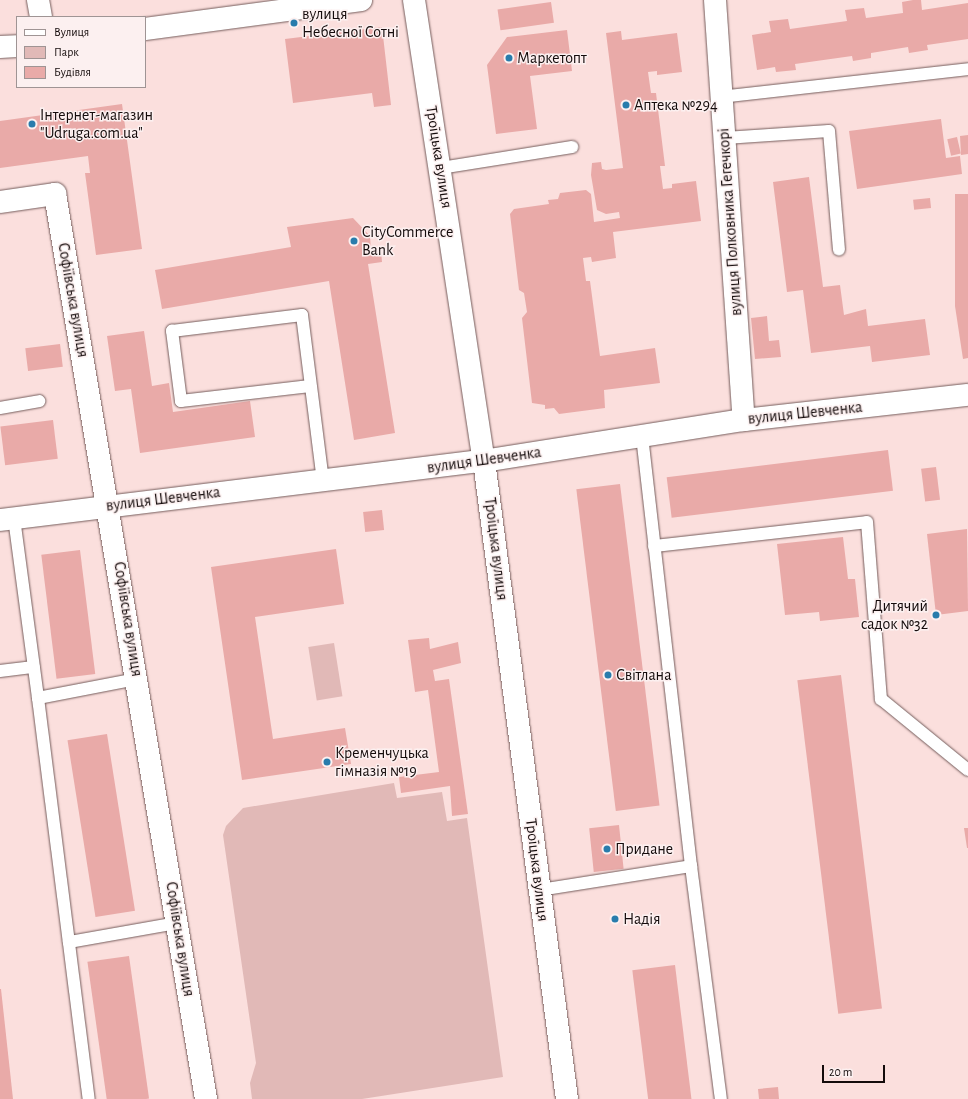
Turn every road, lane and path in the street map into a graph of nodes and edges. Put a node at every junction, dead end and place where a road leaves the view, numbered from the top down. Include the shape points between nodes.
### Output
1 (38, 0) edge
2 (361, 0) edge
3 (414, 0) edge
4 (715, 0) edge
5 (41, 16) edge
6 (146, 29) edge
7 (16, 46) edge
8 (0, 47) edge
9 (968, 69) edge
10 (720, 97) junction
11 (725, 138) junction
12 (572, 147) dead end
13 (440, 168) junction
14 (0, 202) edge
15 (839, 250) dead end
16 (310, 386) junction
17 (968, 395) edge
18 (39, 401) dead end
19 (0, 408) edge
20 (744, 420) junction
21 (642, 436) junction
22 (484, 461) junction
23 (323, 481) junction
24 (109, 505) junction
25 (7, 519) edge
26 (654, 546) junction
27 (34, 667) junction
28 (0, 671) edge
29 (137, 679) junction
30 (38, 698) junction
31 (968, 770) edge
32 (691, 866) junction
33 (540, 890) junction
34 (177, 923) junction
35 (69, 942) junction
36 (89, 1099) edge
37 (206, 1099) edge
38 (567, 1099) edge
39 (721, 1099) edge

1 - 5 street
2 - 6 street
3 - 13 street, Троїцька вулиця
4 - 10 street, вулиця Полковника Гегечкорі
7 - 8 street
9 - 10 lane
10 - 11 street, вулиця Полковника Гегечкорі
11 - 15 lane via 829,131
11 - 20 street, вулиця Полковника Гегечкорі
12 - 13 lane
13 - 22 street, Троїцька вулиця
14 - 24 street, Софіївська вулиця via 55,194
16 - 16 lane via 302,315 172,331 181,401
16 - 23 lane
17 - 20 street, вулиця Шевченка
18 - 19 lane
20 - 21 street, вулиця Шевченка
21 - 22 street, вулиця Шевченка
21 - 26 lane
22 - 23 street, вулиця Шевченка
22 - 33 street, Троїцька вулиця
23 - 24 street, вулиця Шевченка
24 - 25 street, вулиця Шевченка
24 - 29 street, Софіївська вулиця
25 - 27 lane
26 - 31 lane via 867,522 881,699
26 - 32 lane
27 - 28 lane
27 - 30 lane
29 - 30 lane
29 - 34 street, Софіївська вулиця
30 - 35 lane
32 - 33 lane
32 - 39 lane
33 - 38 street, Троїцька вулиця
34 - 35 lane
34 - 37 street, Софіївська вулиця
35 - 36 lane

